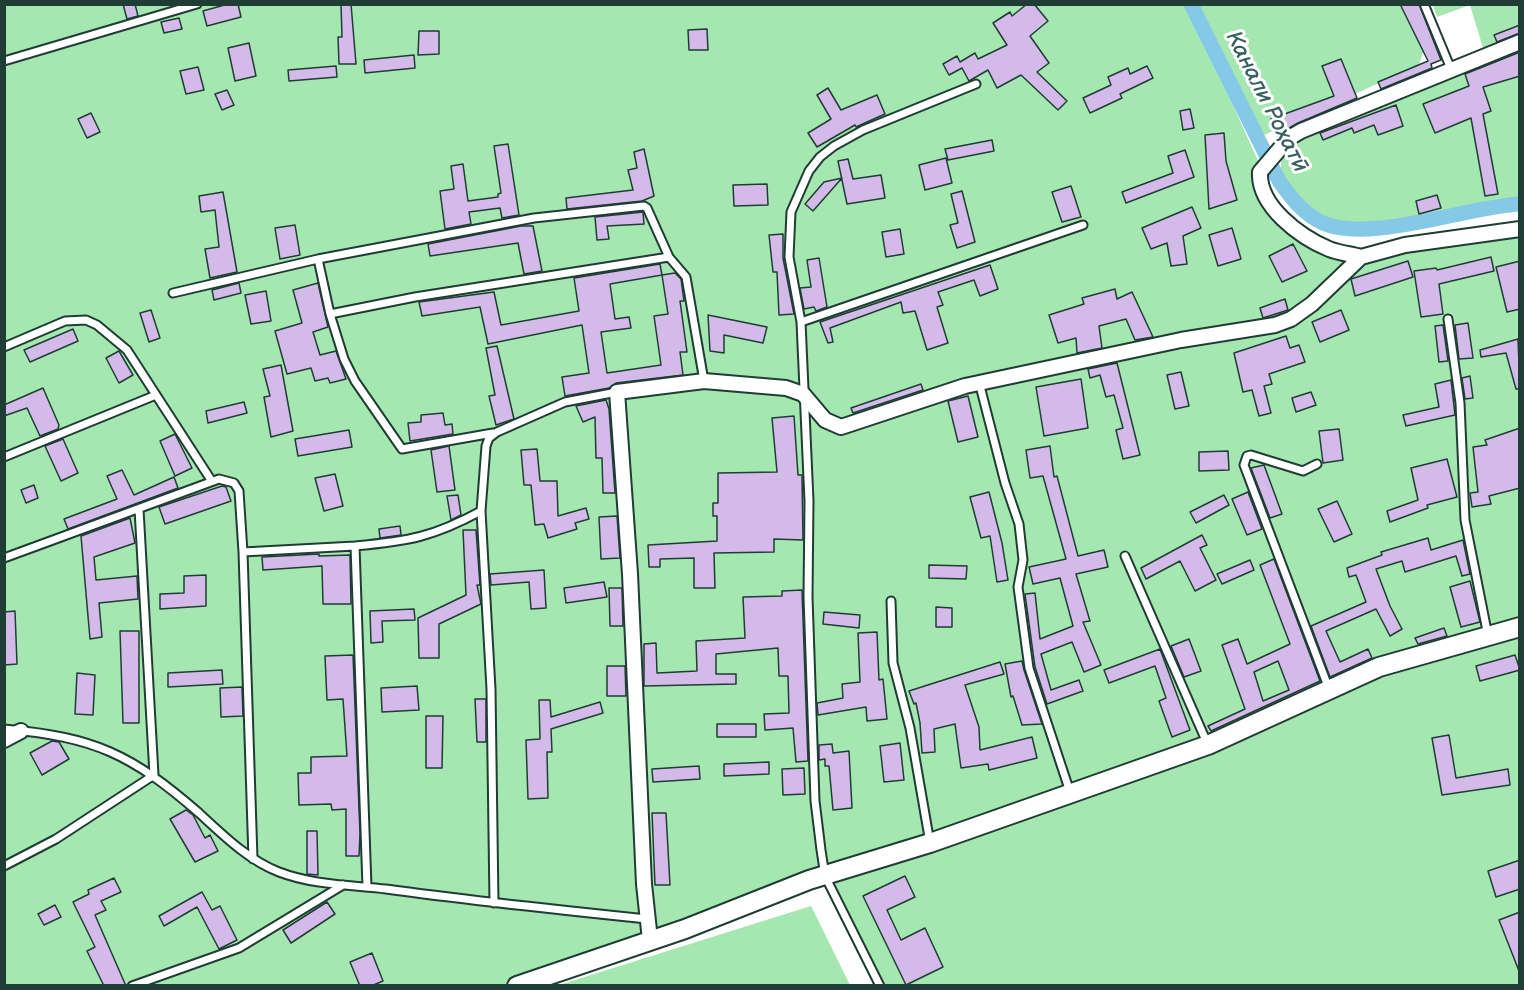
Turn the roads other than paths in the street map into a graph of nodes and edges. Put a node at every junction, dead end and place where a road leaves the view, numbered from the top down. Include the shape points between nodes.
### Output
1 (197, 4) edge
2 (1424, 4) edge
3 (1520, 42) edge
4 (4, 61) edge
5 (1451, 69) junction
6 (976, 84) dead end
7 (1083, 225) dead end
8 (1520, 229) edge
9 (669, 257) junction
10 (1361, 257) junction
11 (318, 259) junction
12 (173, 293) dead end
13 (330, 314) junction
14 (1448, 319) dead end
15 (801, 322) junction
16 (4, 346) edge
17 (704, 381) junction
18 (979, 382) junction
19 (617, 392) junction
20 (803, 393) junction
21 (156, 395) junction
22 (497, 432) junction
23 (4, 457) edge
24 (1317, 464) dead end
25 (211, 480) junction
26 (139, 509) junction
27 (481, 511) junction
28 (355, 546) junction
29 (243, 552) junction
30 (1125, 556) dead end
31 (4, 558) edge
32 (891, 601) dead end
33 (1520, 627) edge
34 (1488, 636) junction
35 (1329, 689) junction
36 (4, 729) edge
37 (21, 731) junction
38 (4, 740) edge
39 (1208, 745) junction
40 (154, 775) junction
41 (1070, 792) junction
42 (930, 843) junction
43 (253, 859) junction
44 (4, 866) edge
45 (825, 876) junction
46 (343, 885) junction
47 (367, 887) junction
48 (494, 903) junction
49 (647, 919) junction
50 (650, 939) junction
51 (132, 986) edge
52 (517, 986) edge
53 (880, 986) edge

1 - 4 lane
2 - 5 lane
3 - 5 street
5 - 10 street via 1300,131 1260,172 1262,190 1284,219 1329,249
6 - 15 lane via 853,135 815,163 796,196 789,234 789,257
7 - 15 lane
8 - 10 street via 1406,245
9 - 11 lane via 647,208 637,206 534,218
9 - 13 lane
9 - 17 lane via 686,277
10 - 18 street via 1312,304 1275,325 1181,340
11 - 12 lane
11 - 13 lane
13 - 22 lane via 355,381 402,449
14 - 34 lane via 1460,403 1465,520
15 - 20 lane
16 - 21 lane via 65,321 86,320 127,350
17 - 19 street
17 - 20 street
18 - 20 street via 841,427 825,420
18 - 41 lane via 1019,524 1023,560 1018,586 1029,668
19 - 22 lane via 565,402
19 - 49 street
20 - 45 lane via 815,801
21 - 23 lane
21 - 25 lane
22 - 27 lane via 486,446
24 - 35 lane via 1303,471 1251,455 1244,465
25 - 26 lane
25 - 29 lane via 228,480 239,491
26 - 31 lane
26 - 40 lane
27 - 28 lane via 447,529 410,541
27 - 48 lane via 491,689
28 - 29 lane
28 - 47 lane
29 - 43 lane
30 - 39 lane
32 - 42 lane via 893,663 910,728
33 - 34 street
34 - 35 street via 1378,667
35 - 39 street
36 - 37 lane
37 - 38 street
37 - 40 lane via 89,742
39 - 41 street
40 - 43 lane
40 - 44 lane via 56,839
41 - 42 street
42 - 45 street
43 - 46 lane via 282,873
45 - 50 street
45 - 53 lane
46 - 47 lane
46 - 51 lane via 239,948
47 - 48 lane
48 - 49 lane
49 - 50 street
50 - 52 street

